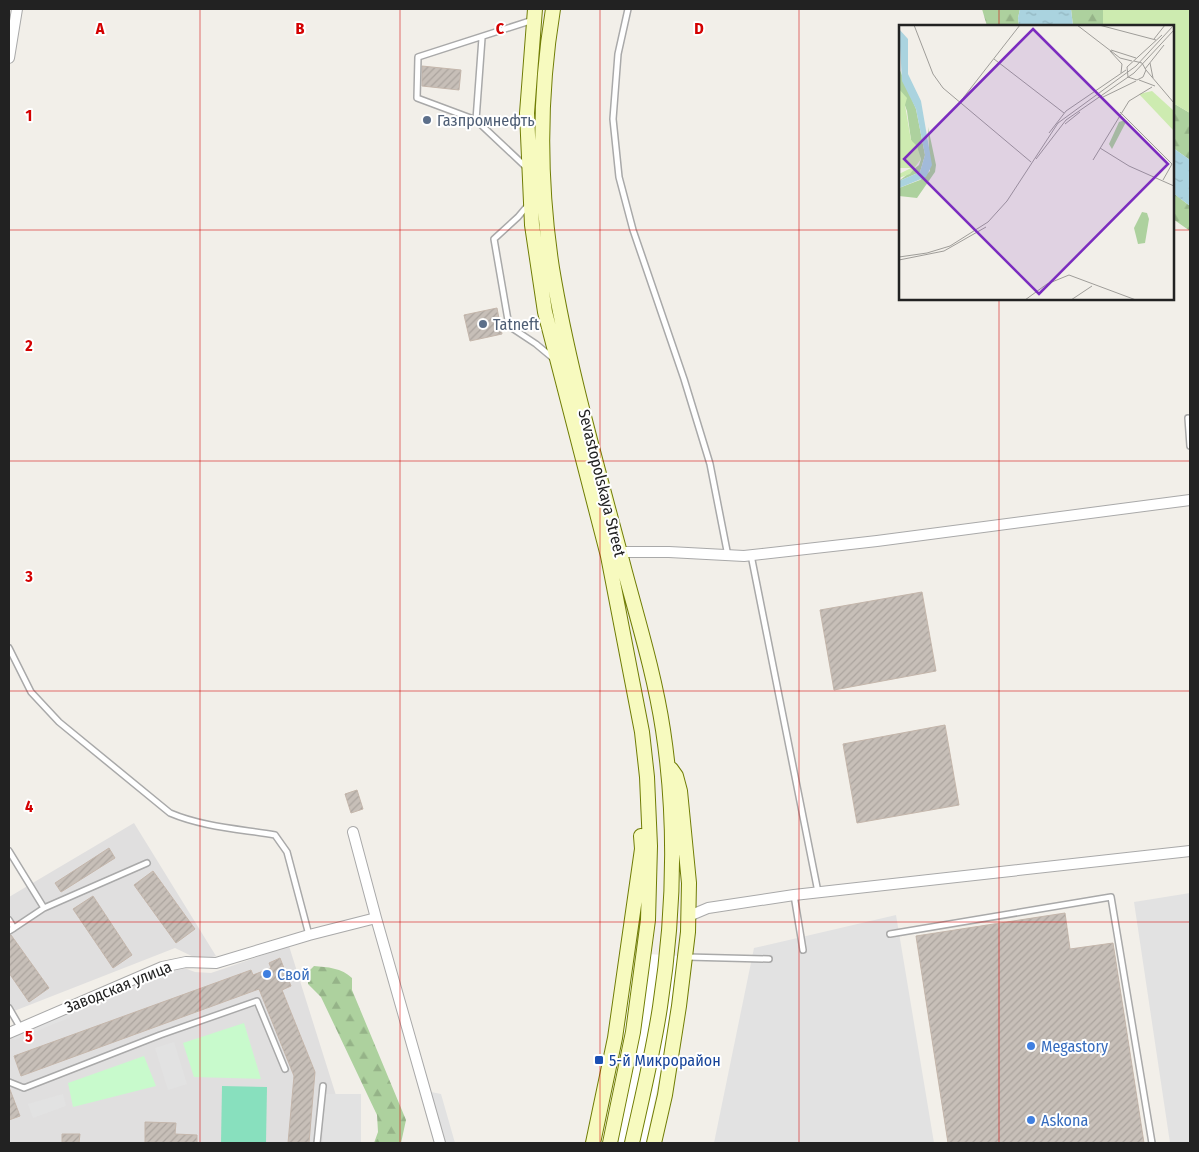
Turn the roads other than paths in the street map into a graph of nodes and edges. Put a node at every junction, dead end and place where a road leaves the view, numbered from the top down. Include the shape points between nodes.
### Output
1 (17, 9) edge
2 (553, 9) edge
3 (628, 9) edge
4 (534, 14) edge
5 (482, 38) junction
6 (9, 58) edge
7 (476, 120) junction
8 (529, 170) junction
9 (531, 202) junction
10 (558, 363) junction
11 (1188, 418) dead end
12 (1190, 446) edge
13 (1190, 500) edge
14 (620, 552) junction
15 (751, 555) junction
16 (728, 556) junction
17 (9, 648) edge
18 (667, 762) junction
19 (646, 766) junction
20 (353, 832) dead end
21 (9, 851) edge
22 (1190, 851) edge
23 (147, 864) dead end
24 (818, 892) junction
25 (794, 895) junction
26 (44, 908) junction
27 (688, 916) junction
28 (376, 918) junction
29 (9, 920) edge
30 (11, 929) edge
31 (890, 934) dead end
32 (308, 935) junction
33 (803, 950) dead end
34 (685, 957) junction
35 (769, 959) dead end
36 (9, 1008) edge
37 (20, 1027) junction
38 (9, 1033) edge
39 (285, 1069) dead end
40 (9, 1082) edge
41 (323, 1086) dead end
42 (317, 1143) edge
43 (440, 1143) edge
44 (593, 1143) edge
45 (610, 1143) edge
46 (632, 1143) edge
47 (654, 1143) edge
48 (1152, 1143) edge

1 - 6 street
2 - 14 main road, Sevastopolskaya Street via 543,94 542,143 552,268
3 - 16 lane via 618,54 613,119 619,177 633,230 710,464
4 - 5 lane
4 - 8 main road, Sevastopolskaya Street via 527,112
5 - 7 lane
5 - 7 lane via 418,57 417,98
7 - 8 lane
8 - 9 main road, Sevastopolskaya Street
9 - 10 main road, Sevastopolskaya Street via 545,312
9 - 10 lane via 494,239 509,326
10 - 19 main road, Sevastopolskaya Street via 608,556
11 - 12 lane
13 - 15 street
14 - 16 street
14 - 18 main road, Sevastopolskaya Street via 652,676
15 - 16 street
15 - 24 lane
17 - 32 lane via 31,692 58,722 170,813 201,823 275,835 287,852
18 - 27 main road via 680,791
18 - 46 main road, Sevastopolskaya Street via 672,846 667,955 660,1008
19 - 44 main road via 640,791 642,849 615,1038
19 - 45 main road, Sevastopolskaya Street via 650,888 644,954 633,1032
20 - 28 street
21 - 26 lane
22 - 24 street
23 - 26 lane
24 - 25 street
25 - 27 street via 708,908
25 - 33 lane
26 - 30 lane
27 - 34 main road
28 - 32 street, Заводская улица
28 - 43 street
29 - 30 lane
31 - 48 lane via 1111,897
32 - 37 street, Заводская улица via 216,963 186,962 162,967
34 - 35 lane
34 - 47 main road via 665,1094
36 - 37 lane
37 - 38 street, Заводская улица
39 - 40 lane via 257,1000 24,1088
41 - 42 lane

